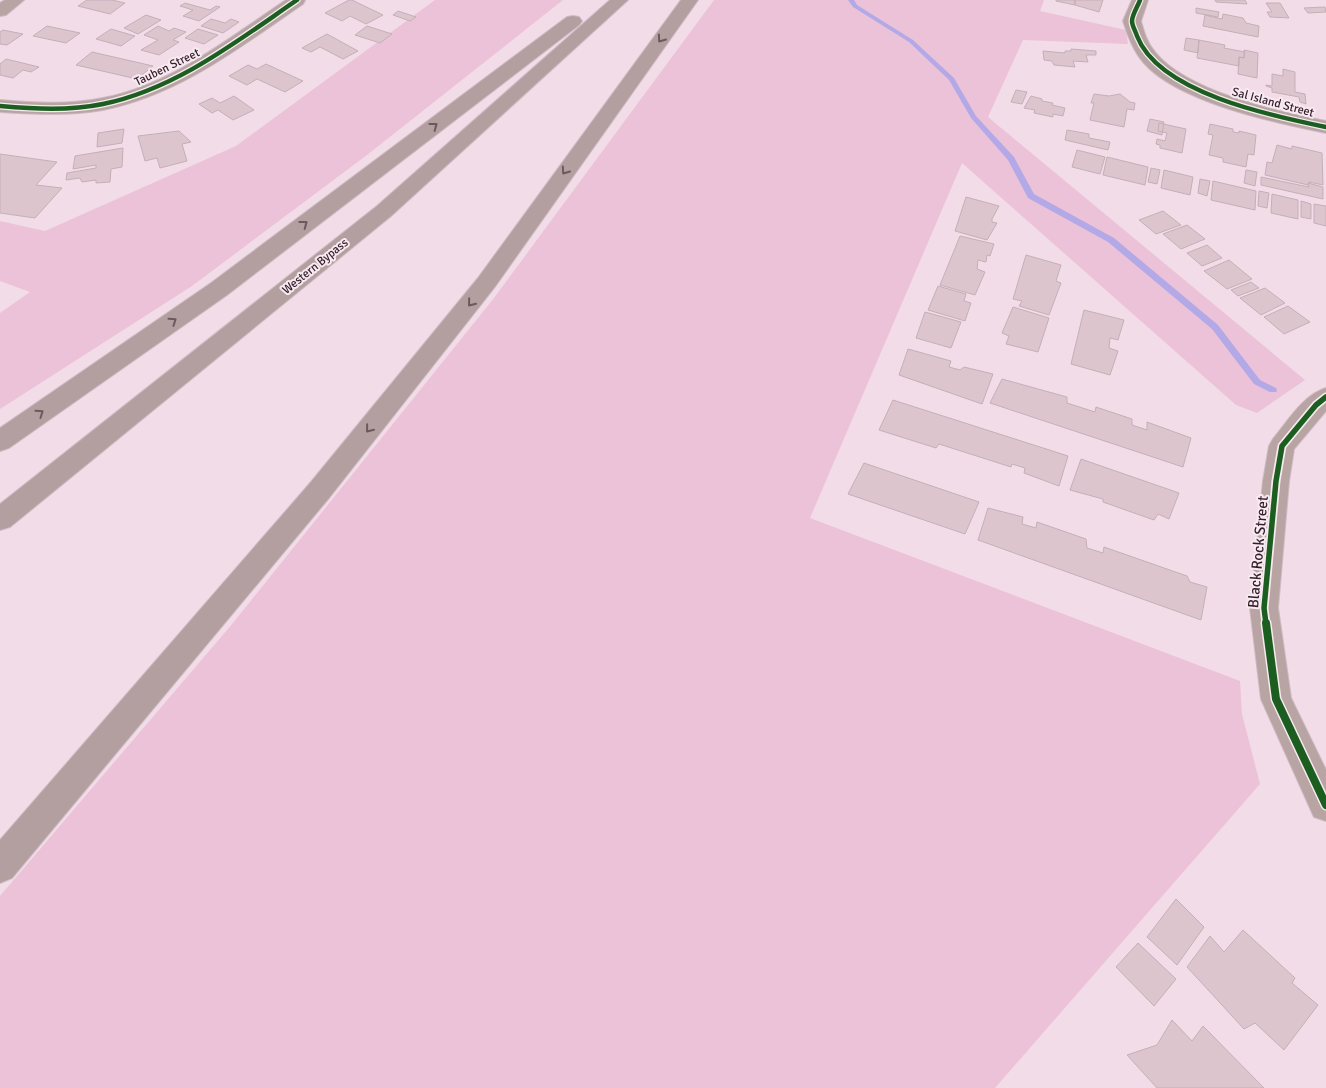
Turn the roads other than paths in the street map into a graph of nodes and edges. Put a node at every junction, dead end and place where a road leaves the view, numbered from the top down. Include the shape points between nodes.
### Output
1 (16, 0) edge
2 (297, 0) edge
3 (600, 0) edge
4 (620, 0) edge
5 (690, 0) edge
6 (1140, 0) edge
7 (0, 11) edge
8 (0, 106) edge
9 (1326, 127) edge
10 (1326, 397) edge
11 (0, 441) edge
12 (0, 519) edge
13 (1326, 805) edge
14 (0, 866) edge

1 - 7 street
2 - 8 street, Tauben Street via 198,66 130,97 102,104 67,107
11 -> 3 highway via 219,289
4 - 12 highway, Western Bypass via 384,211
5 -> 14 highway via 486,284 320,490
6 - 9 street, Sal Island Street via 1132,22 1146,53 1161,69 1224,101 1272,116
10 - 13 street, Black Rock Street via 1282,446 1264,608 1276,699

